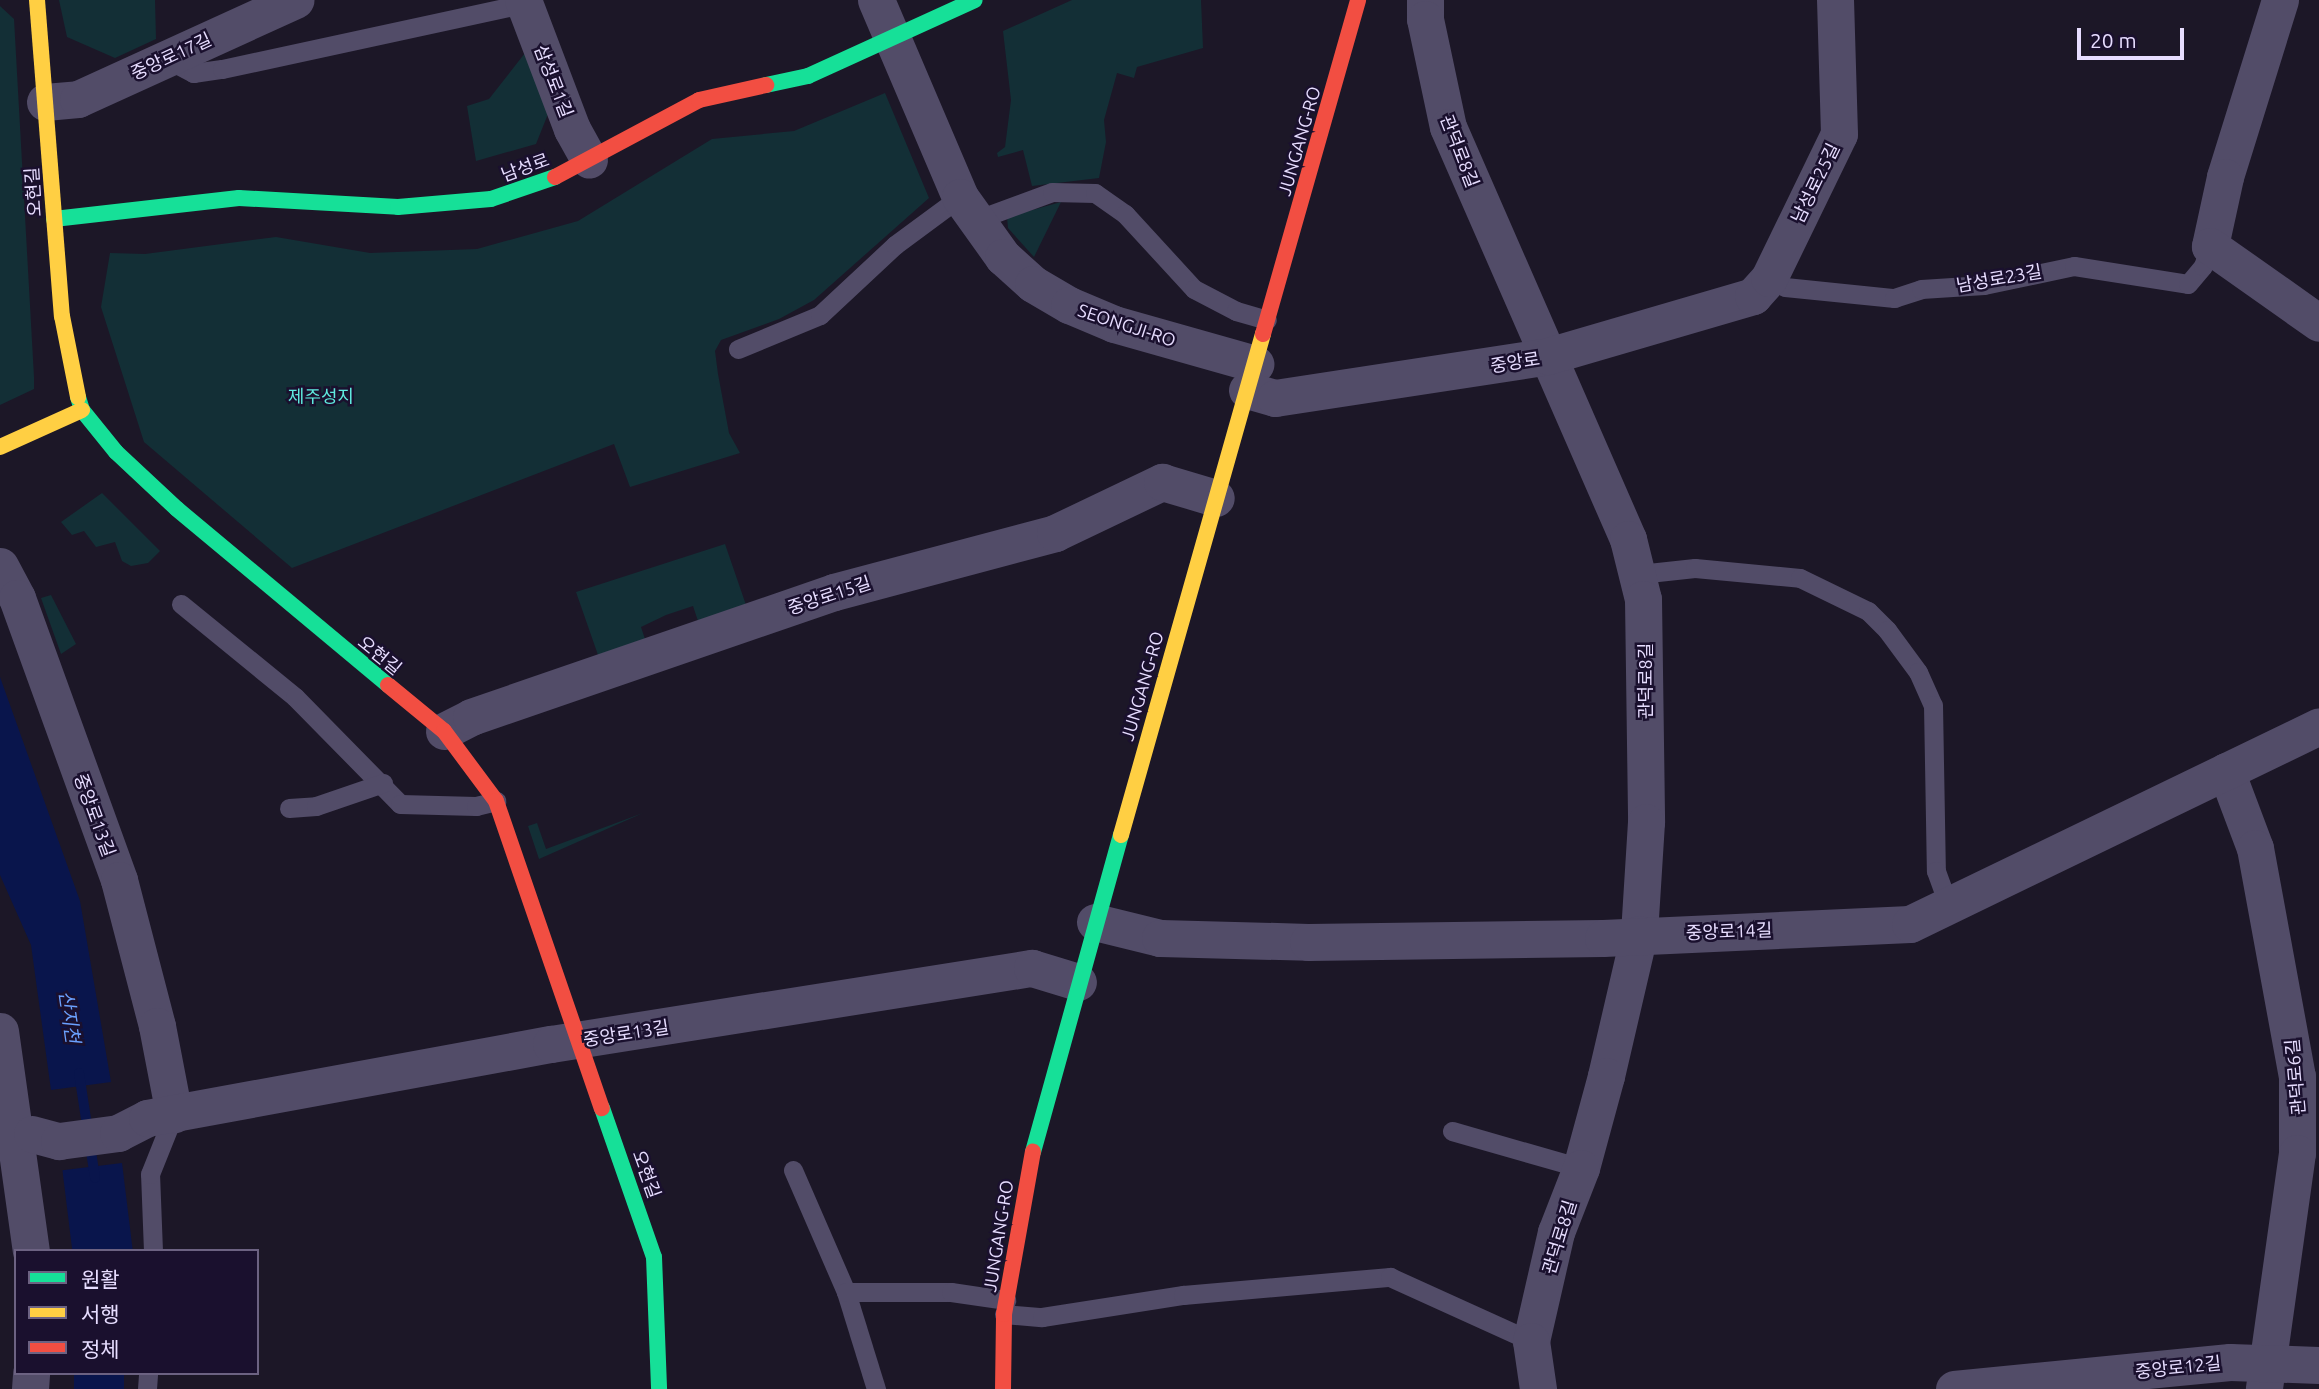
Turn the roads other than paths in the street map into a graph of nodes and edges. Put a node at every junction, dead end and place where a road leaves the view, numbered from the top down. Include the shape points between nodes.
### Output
1 (37, 0) edge
2 (295, 0) edge
3 (876, 0) edge
4 (975, 0) edge
5 (1426, 0) edge
6 (1835, 0) edge
7 (2280, 0) edge
8 (529, 1) edge
9 (1357, 1) edge
10 (892, 38) junction
11 (167, 58) junction
12 (45, 102) junction
13 (589, 160) junction
14 (968, 209) junction
15 (54, 219) junction
16 (2210, 246) junction
17 (1769, 278) junction
18 (1268, 320) junction
19 (2319, 323) edge
20 (738, 349) dead end
21 (1548, 356) junction
22 (1251, 377) junction
23 (82, 410) junction
24 (0, 447) edge
25 (1216, 498) junction
26 (0, 566) edge
27 (1639, 574) junction
28 (181, 604) dead end
29 (2319, 726) edge
30 (444, 732) junction
31 (2226, 771) junction
32 (383, 783) junction
33 (496, 801) junction
34 (289, 808) dead end
35 (1949, 907) junction
36 (1095, 922) junction
37 (1639, 934) junction
38 (1078, 982) junction
39 (0, 1031) edge
40 (577, 1041) junction
41 (2308, 1076) edge
42 (138, 1119) junction
43 (1452, 1131) dead end
44 (33, 1134) edge
45 (1581, 1168) junction
46 (793, 1170) dead end
47 (31, 1249) edge
48 (153, 1249) edge
49 (846, 1292) junction
50 (1005, 1307) junction
51 (1531, 1341) junction
52 (2319, 1365) edge
53 (2265, 1376) edge
54 (659, 1389) edge
55 (876, 1389) edge
56 (1003, 1389) edge
57 (1538, 1389) edge
58 (1954, 1389) edge

1 - 12 street, 오현길
2 - 11 street, 중앙로17길
3 - 10 street, SEONGJI-RO
4 - 10 street, 남성로
5 - 21 street, 관덕로8길 via 1425,19 1448,127
6 - 17 street, 남성로25길 via 1839,134
7 - 16 street, 남성로23길 via 2225,177
8 - 11 lane via 222,69 193,73
8 - 13 street, 삼성로1길 via 572,129
9 - 18 street, JUNGANG-RO
10 - 13 street, 남성로 via 808,76 699,100
10 - 14 street, SEONGJI-RO
11 - 12 street, 중앙로17길 via 78,99
12 - 15 street, 오현길
13 - 15 street, 남성로 via 529,189 467,202 354,206 239,198
14 - 18 lane via 1052,192 1095,193 1125,214 1195,289 1236,311
14 - 20 lane via 895,245 820,315
14 - 22 street, SEONGJI-RO via 1003,257 1032,284 1069,305
15 - 23 street, 오현길 via 68,362
16 - 17 lane, 남성로23길 via 2203,266 2188,284 2074,266 1984,285 1921,289 1894,298 1785,287
16 - 19 street
17 - 21 street, 중앙로 via 1743,302
18 - 22 street, JUNGANG-RO
21 - 22 street, 중앙로 via 1275,398
21 - 27 street, 관덕로8길
22 - 25 street, JUNGANG-RO
23 - 24 street
23 - 30 street, 오현길 via 116,452 166,500
25 - 30 street, 중앙로15길 via 1162,482 1055,533 834,592 484,712
25 - 36 street, JUNGANG-RO
26 - 42 street, 중앙로13길 via 17,598 119,880 158,1026
27 - 35 lane via 1695,568 1800,578 1857,604 1887,630 1918,672 1933,705 1936,872
27 - 37 street, 관덕로8길 via 1645,632 1646,822
28 - 32 lane via 295,697
29 - 31 street, 중앙로14길
30 - 33 street, 오현길
31 - 35 street, 중앙로14길
31 - 41 street, 관덕로6길 via 2255,848
32 - 33 lane via 400,804 476,806
32 - 34 lane via 316,806
33 - 40 street, 오현길
35 - 37 street, 중앙로14길 via 1910,925
36 - 37 street, 중앙로14길 via 1160,938 1241,940
36 - 38 street, JUNGANG-RO
37 - 45 street, 관덕로8길
38 - 40 street, 중앙로13길 via 1032,968
38 - 50 street, JUNGANG-RO via 1031,1157
39 - 44 street
40 - 42 street, 중앙로13길
40 - 54 street, 오현길 via 653,1257
41 - 53 street, 관덕로6길
42 - 44 street
42 - 48 lane via 150,1174
43 - 45 lane
44 - 47 street
45 - 51 street, 관덕로8길 via 1556,1232
46 - 49 lane
49 - 50 lane via 951,1292
49 - 55 lane
50 - 51 lane via 1042,1317 1183,1295 1390,1277
50 - 56 street, JUNGANG-RO
51 - 57 street, 관덕로8길
52 - 53 street, 중앙로12길
53 - 58 street, 중앙로12길

